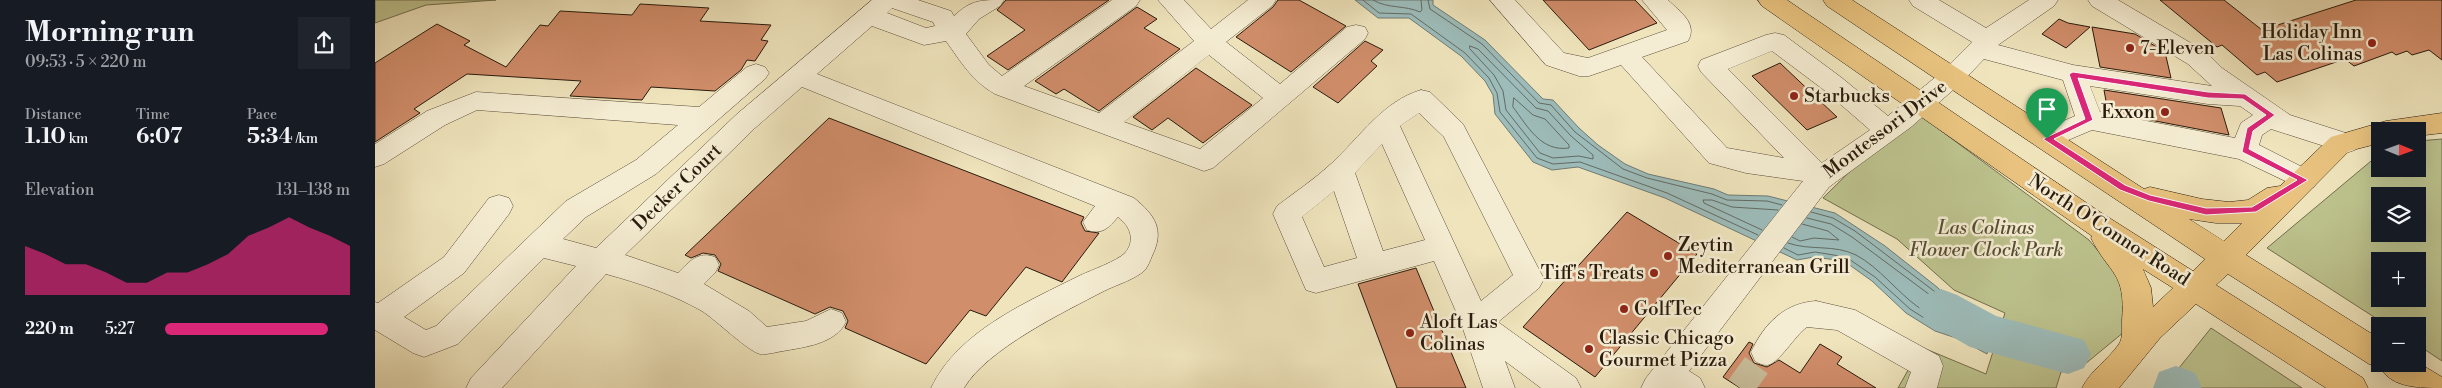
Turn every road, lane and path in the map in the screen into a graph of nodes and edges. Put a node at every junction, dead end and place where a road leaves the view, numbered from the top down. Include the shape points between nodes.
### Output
1 (893, 0) edge
2 (992, 0) edge
3 (1128, 0) edge
4 (1170, 0) edge
5 (1264, 0) edge
6 (1502, 0) edge
7 (1654, 0) edge
8 (1770, 0) edge
9 (1835, 0) edge
10 (1921, 0) edge
11 (2046, 0) edge
12 (2100, 0) edge
13 (878, 8) edge
14 (929, 12) junction
15 (909, 31) junction
16 (951, 33) junction
17 (1356, 33) dead end
18 (1208, 42) junction
19 (1984, 44) junction
20 (1625, 54) junction
21 (756, 73) dead end
22 (2073, 74) junction
23 (798, 76) junction
24 (1952, 77) junction
25 (1004, 88) junction
26 (2245, 97) junction
27 (1280, 98) junction
28 (1922, 103) junction
29 (2271, 115) junction
30 (706, 117) junction
31 (2089, 120) junction
32 (1386, 123) junction
33 (2442, 123) edge
34 (1102, 125) junction
35 (2426, 125) edge
36 (1887, 130) junction
37 (2371, 136) edge
38 (2047, 139) junction
39 (2346, 143) junction
40 (2245, 150) junction
41 (375, 157) edge
42 (1341, 171) junction
43 (1816, 178) junction
44 (2304, 180) junction
45 (2122, 188) junction
46 (499, 206) dead end
47 (2089, 220) junction
48 (539, 245) junction
49 (1442, 247) junction
50 (2225, 257) junction
51 (600, 261) junction
52 (1374, 265) junction
53 (713, 268) dead end
54 (2195, 286) junction
55 (691, 291) junction
56 (377, 316) edge
57 (831, 322) dead end
58 (1476, 323) junction
59 (2135, 346) junction
60 (2371, 349) edge
61 (1766, 352) tunnel mouth
62 (2407, 372) edge
63 (1925, 377) edge
64 (1671, 383) edge
65 (482, 388) edge
66 (947, 388) edge
67 (1499, 388) edge
68 (1565, 388) edge
69 (2098, 388) edge
70 (2352, 388) edge
71 (2433, 388) edge

1 - 14 street
2 - 16 street via 971,13
3 - 25 street
4 - 18 street
5 - 18 street
6 - 20 street via 1555,59 1589,67
7 - 20 street via 1680,28 1679,35
8 - 28 main road, North O'Connor Road
9 - 24 main road
10 - 19 street
11 - 19 street, Montessori Drive
12 - 26 street via 2197,58
13 - 15 street
13 - 23 street, Decker Court
14 - 15 street
14 - 16 street via 943,16
15 - 16 street via 924,37
16 - 25 street via 980,71
17 - 27 street
18 - 27 street
18 - 34 street
19 - 22 street
19 - 24 street, Montessori Drive
20 - 43 street via 1718,156
21 - 30 street
22 - 26 street via 2208,95
22 - 31 street
23 - 51 street, Decker Court via 746,121
23 - 66 street via 1098,210 1139,217 1146,231 1144,246 1134,262 991,340 962,364 949,380
24 - 28 street, Montessori Drive
24 - 38 main road
25 - 34 street
26 - 29 street
27 - 34 street via 1204,161
28 - 36 street, Montessori Drive
28 - 47 main road, North O'Connor Road
29 - 39 street via 2281,122
29 - 40 street via 2250,130
30 - 41 street via 476,101 437,117
30 - 48 street via 646,167 575,209
31 - 38 street
31 - 40 street
32 - 42 street
32 - 49 street
32 - 58 street via 1421,99 1454,132 1529,279
33 - 35 main road
36 - 43 street, Montessori Drive
36 - 43 street via 1775,41 1710,66
37 - 39 main road
38 - 45 main road
39 - 44 main road via 2340,144
40 - 44 street
42 - 52 street
42 - 52 street via 1287,214 1315,281
43 - 64 street, Montessori Drive
44 - 45 main road via 2253,210 2229,212 2206,212 2177,206
44 - 50 main road
45 - 50 main road
46 - 56 street via 454,265
47 - 54 main road, North O'Connor Road
47 - 59 main road via 2120,254 2135,279 2139,293
48 - 51 street
48 - 56 street via 447,335 424,344
49 - 52 street
49 - 58 street
50 - 54 main road
50 - 60 main road
51 - 55 street via 661,277
51 - 65 street, Decker Court
53 - 55 street
54 - 59 main road
54 - 70 main road, North O'Connor Road
55 - 57 street via 724,309 761,341 811,333
58 - 67 street
58 - 68 street
59 - 69 main road
61 - 63 street via 1783,327 1796,316 1831,315 1844,319
62 - 71 main road

